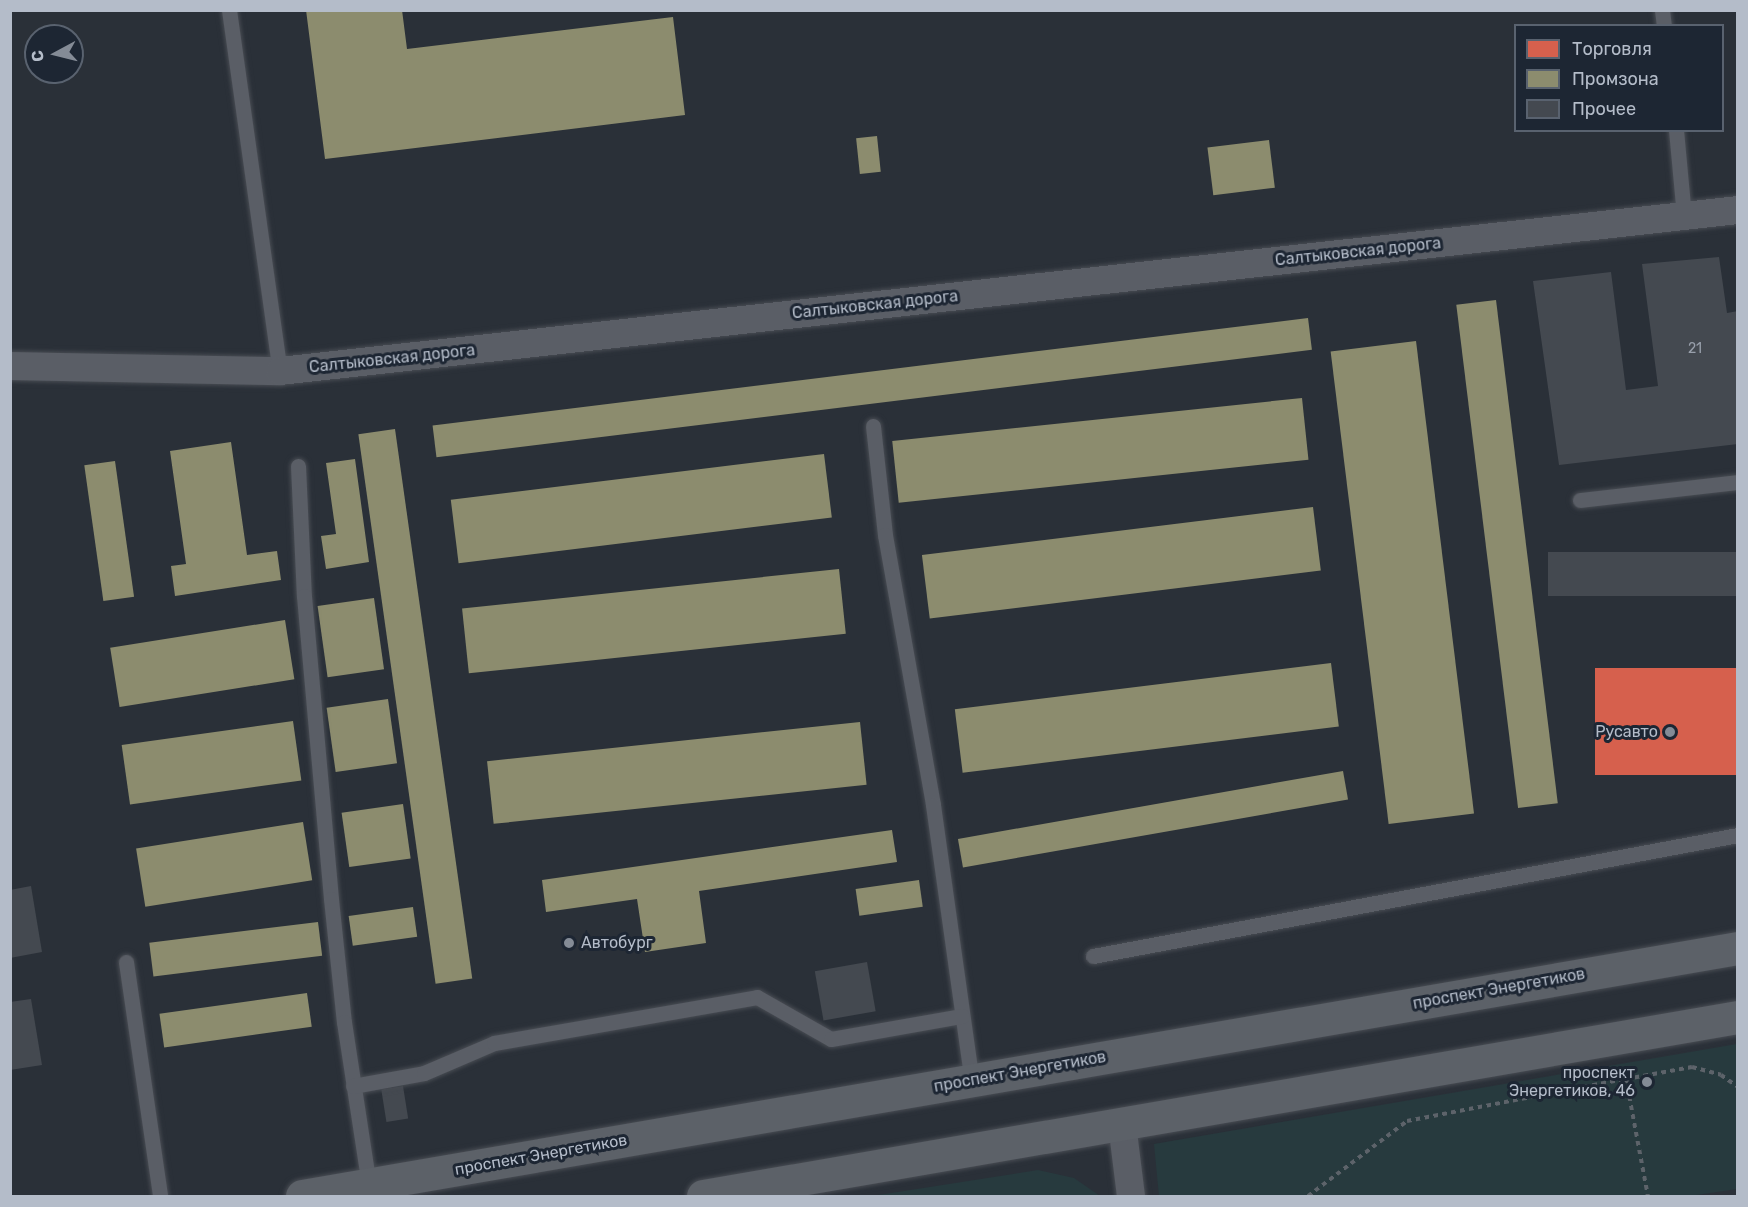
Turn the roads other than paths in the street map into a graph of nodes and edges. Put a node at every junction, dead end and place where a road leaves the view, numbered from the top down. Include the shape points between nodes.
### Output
1 (229, 10) edge
2 (1676, 132) edge
3 (1737, 210) edge
4 (1684, 216) junction
5 (10, 366) edge
6 (280, 371) junction
7 (873, 426) dead end
8 (298, 466) dead end
9 (1737, 482) edge
10 (1580, 500) dead end
11 (1737, 835) edge
12 (1737, 948) edge
13 (1093, 956) dead end
14 (126, 962) dead end
15 (962, 1016) junction
16 (1737, 1017) edge
17 (972, 1081) junction
18 (353, 1086) junction
19 (1122, 1124) junction
20 (369, 1185) junction
21 (160, 1197) edge
22 (303, 1197) edge
23 (704, 1197) edge
24 (1131, 1197) edge

1 - 6 lane
2 - 4 lane
3 - 4 street, Салтыковская дорога
4 - 6 street, Салтыковская дорога
5 - 6 street, Салтыковская дорога
7 - 15 lane via 885,535 931,794
8 - 18 lane via 312,696
9 - 10 lane
11 - 13 lane
12 - 17 main road, проспект Энергетиков
14 - 21 lane
15 - 17 lane
15 - 18 lane via 831,1039 758,997 494,1042 424,1073
16 - 19 main road
17 - 20 main road, проспект Энергетиков
18 - 20 lane
19 - 23 main road
19 - 24 street
20 - 22 main road, проспект Энергетиков

